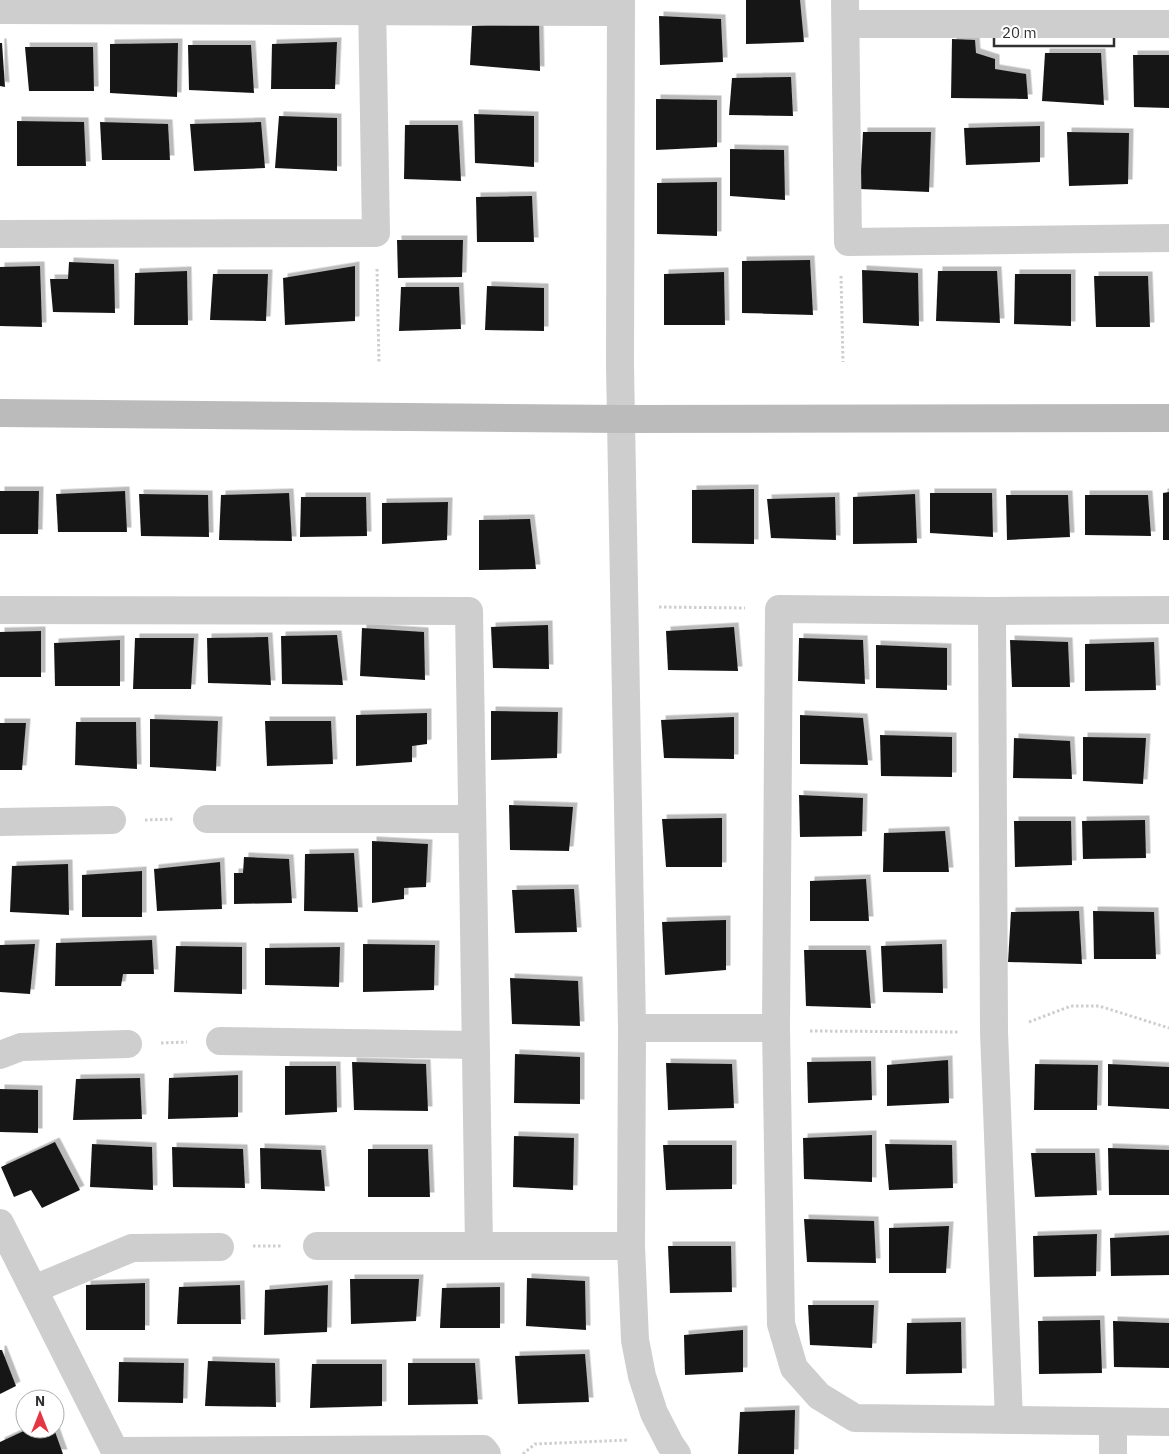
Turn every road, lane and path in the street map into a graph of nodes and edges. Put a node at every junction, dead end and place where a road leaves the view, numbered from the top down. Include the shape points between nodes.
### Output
1 (372, 6) edge
2 (621, 6) edge
3 (0, 10) edge
4 (845, 12) edge
5 (1169, 24) edge
6 (376, 233) junction
7 (0, 234) edge
8 (1169, 238) edge
9 (848, 242) junction
10 (843, 362) dead end
11 (379, 363) dead end
12 (0, 413) edge
13 (1169, 418) edge
14 (621, 419) junction
15 (658, 607) dead end
16 (726, 608) dead end
17 (0, 610) edge
18 (1169, 610) edge
19 (992, 611) junction
20 (207, 819) joint
21 (472, 819) junction
22 (112, 820) joint
23 (0, 822) edge
24 (632, 1028) junction
25 (776, 1028) junction
26 (220, 1041) joint
27 (128, 1044) joint
28 (476, 1045) junction
29 (0, 1055) edge
30 (0, 1223) edge
31 (317, 1246) joint
32 (479, 1246) junction
33 (631, 1246) junction
34 (220, 1247) joint
35 (34, 1289) junction
36 (1009, 1420) junction
37 (1113, 1422) junction
38 (1169, 1422) edge
39 (632, 1440) dead end
40 (373, 1452) edge
41 (487, 1454) edge
42 (523, 1454) edge
43 (677, 1454) edge
44 (1113, 1454) edge

1 - 2 street
1 - 3 street
1 - 6 street
2 - 14 street
4 - 5 street
4 - 9 street
6 - 7 street
6 - 11 path
8 - 9 street
9 - 10 path via 840,261
12 - 14 street
13 - 14 street
14 - 24 street
15 - 16 path
17 - 21 street via 469,611
18 - 19 street
19 - 25 street via 780,609
19 - 36 street via 994,1032
20 - 21 street
20 - 22 path
21 - 28 street
22 - 23 street
24 - 25 street
24 - 33 street
25 - 36 street via 780,1324 794,1368 819,1396 856,1418
26 - 27 path
26 - 28 street
27 - 29 street via 21,1047
28 - 32 street
30 - 35 street
31 - 32 street
31 - 34 path
32 - 33 street
33 - 43 street via 635,1340 642,1376 654,1413
34 - 35 street via 132,1248
35 - 40 street via 115,1451
36 - 37 street
37 - 38 street
37 - 44 street
39 - 42 path via 535,1444
40 - 41 street via 483,1449

